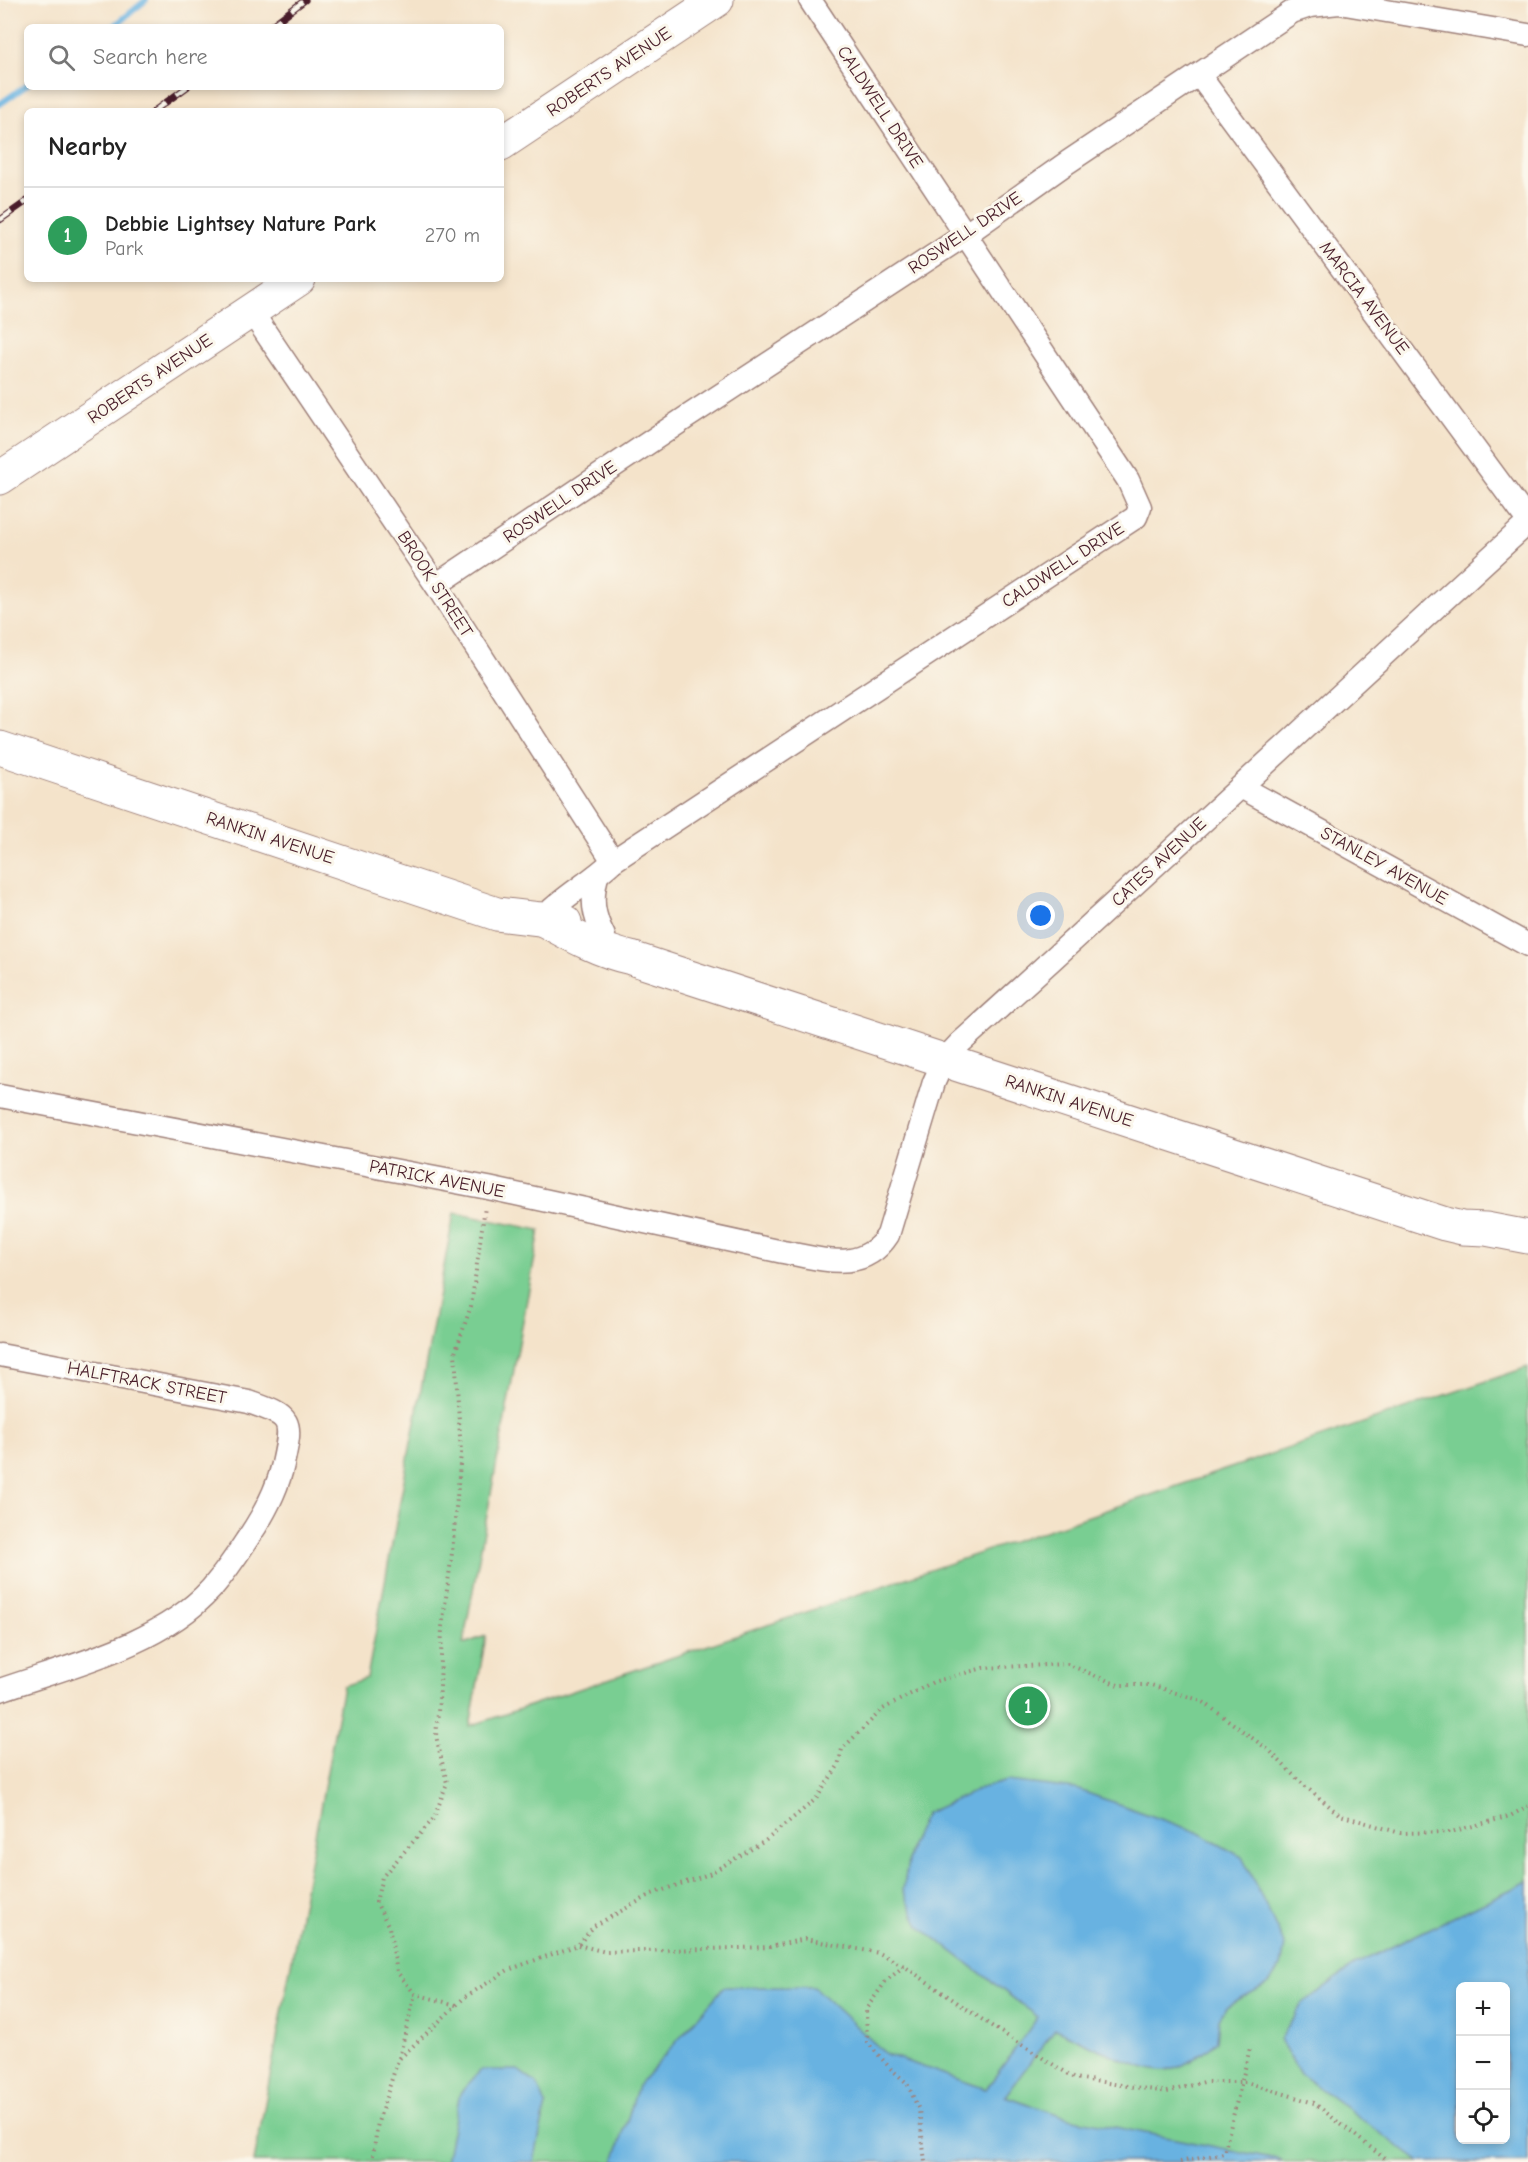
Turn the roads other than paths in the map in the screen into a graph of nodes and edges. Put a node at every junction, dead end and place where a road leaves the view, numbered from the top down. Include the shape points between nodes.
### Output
1 (717, 0) edge
2 (810, 0) edge
3 (1528, 35) edge
4 (1198, 75) junction
5 (504, 142) edge
6 (965, 235) junction
7 (294, 282) edge
8 (251, 311) junction
9 (0, 478) edge
10 (1528, 522) edge
11 (436, 585) junction
12 (0, 748) edge
13 (1241, 787) junction
14 (605, 869) junction
15 (542, 919) junction
16 (604, 936) junction
17 (1528, 945) edge
18 (631, 958) junction
19 (944, 1060) junction
20 (0, 1096) edge
21 (1523, 1237) edge
22 (872, 1254) joint
23 (0, 1355) edge
24 (0, 1690) edge

1 - 5 street, ROBERTS AVENUE
2 - 6 street, CALDWELL DRIVE
3 - 4 street, ROSWELL DRIVE via 1380,8 1339,3 1310,6 1292,12
4 - 6 street, ROSWELL DRIVE
4 - 10 street, MARCIA AVENUE
6 - 11 street, ROSWELL DRIVE
6 - 14 street, CALDWELL DRIVE via 1128,480 1140,507 1136,517
7 - 8 street, ROBERTS AVENUE
8 - 9 street, ROBERTS AVENUE
8 - 11 street, BROOK STREET
10 - 13 street, CATES AVENUE
11 - 14 street, BROOK STREET
12 - 15 street, RANKIN AVENUE via 497,914
13 - 17 street, STANLEY AVENUE
13 - 19 street, CATES AVENUE
14 - 15 street, CALDWELL DRIVE
14 - 16 street via 592,906
15 - 16 street, RANKIN AVENUE via 576,924
15 - 18 street, RANKIN AVENUE via 611,954
16 - 18 street, RANKIN AVENUE
18 - 19 street, RANKIN AVENUE
19 - 21 street, RANKIN AVENUE via 1445,1224
19 - 22 street, CATES AVENUE via 888,1234
20 - 22 street, PATRICK AVENUE via 488,1188 819,1258 850,1261
23 - 24 street, HALFTRACK STREET via 249,1402 282,1416 290,1434 272,1495 253,1531 210,1590 165,1625 127,1646

